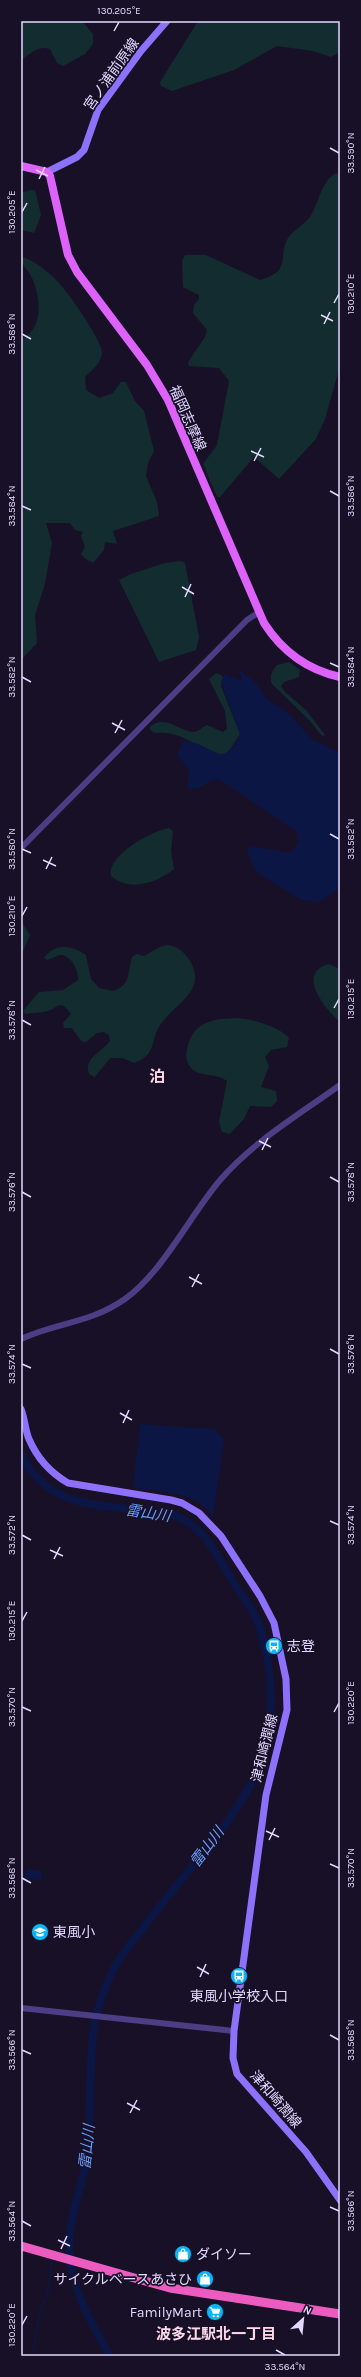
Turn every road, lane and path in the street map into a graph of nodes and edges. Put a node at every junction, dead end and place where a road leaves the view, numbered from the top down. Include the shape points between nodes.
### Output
1 (167, 21) edge
2 (21, 166) edge
3 (47, 172) junction
4 (259, 612) junction
5 (340, 677) edge
6 (21, 848) edge
7 (340, 1085) edge
8 (21, 1339) edge
9 (21, 1409) edge
10 (21, 2008) edge
11 (234, 2031) junction
12 (340, 2200) edge
13 (21, 2246) edge
14 (340, 2314) edge

1 - 3 main road, 宮ノ浦前原線 via 141,51 98,110 84,150 77,157
2 - 3 main road
3 - 4 main road, 福岡志摩線 via 71,260 77,272 147,365 168,400
4 - 5 main road, 福岡志摩線 via 272,635 298,659 320,672
4 - 6 street via 247,620
7 - 8 street via 261,1142 223,1177 154,1269 126,1298 89,1318
9 - 11 main road, 津和崎潤線 via 29,1439 39,1457 62,1479 83,1487 171,1500 191,1508 207,1519 228,1546 274,1623 286,1679 287,1710 266,1795
10 - 11 street
11 - 12 main road, 津和崎潤線 via 233,2058 237,2074 306,2152
13 - 14 highway via 87,2266 195,2293

